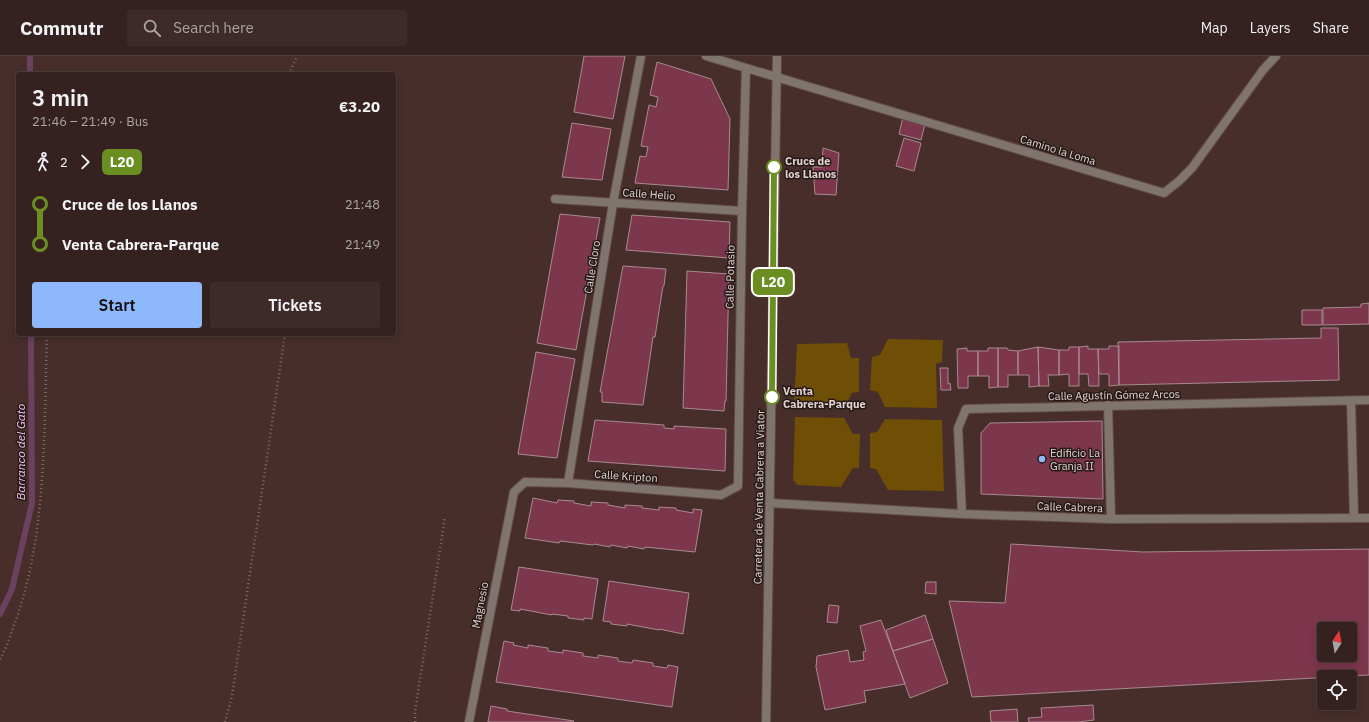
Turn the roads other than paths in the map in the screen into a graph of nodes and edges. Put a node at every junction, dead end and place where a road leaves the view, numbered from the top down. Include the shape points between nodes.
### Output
1 (641, 56) edge
2 (706, 56) edge
3 (777, 56) edge
4 (1276, 56) edge
5 (746, 68) junction
6 (777, 78) junction
7 (556, 199) dead end
8 (613, 203) junction
9 (742, 211) junction
10 (1369, 400) edge
11 (1351, 401) junction
12 (1108, 405) junction
13 (568, 483) junction
14 (738, 486) joint
15 (514, 492) joint
16 (770, 503) junction
17 (962, 514) junction
18 (1354, 518) junction
19 (1369, 518) edge
20 (1111, 519) junction
21 (470, 722) edge
22 (766, 722) edge

1 - 8 street, Calle Cloro
2 - 5 street
3 - 6 street, Carretera de Venta Cabrera a Viator
4 - 6 street, Camino la Loma via 1192,168 1164,193
5 - 6 street
5 - 9 street, Calle Potasio
6 - 16 street, Carretera de Venta Cabrera a Viator
7 - 8 street, Calle Helio
8 - 9 street, Calle Helio
8 - 13 street, Calle Cloro
9 - 14 street, Calle Potasio
10 - 11 street, Calle Agustín Gómez Arcos
11 - 12 street, Calle Agustín Gómez Arcos
11 - 18 street
12 - 17 street, Calle Agustín Gómez Arcos via 966,409 958,428
12 - 20 street
13 - 14 street, Calle Kripton via 722,494
13 - 15 street, Calle Kripton via 525,482
15 - 21 street, Magnesio
16 - 17 street, Calle Cabrera
16 - 22 street, Carretera de Venta Cabrera a Viator
17 - 20 street, Calle Cabrera
18 - 19 street, Calle Cabrera
18 - 20 street, Calle Cabrera

